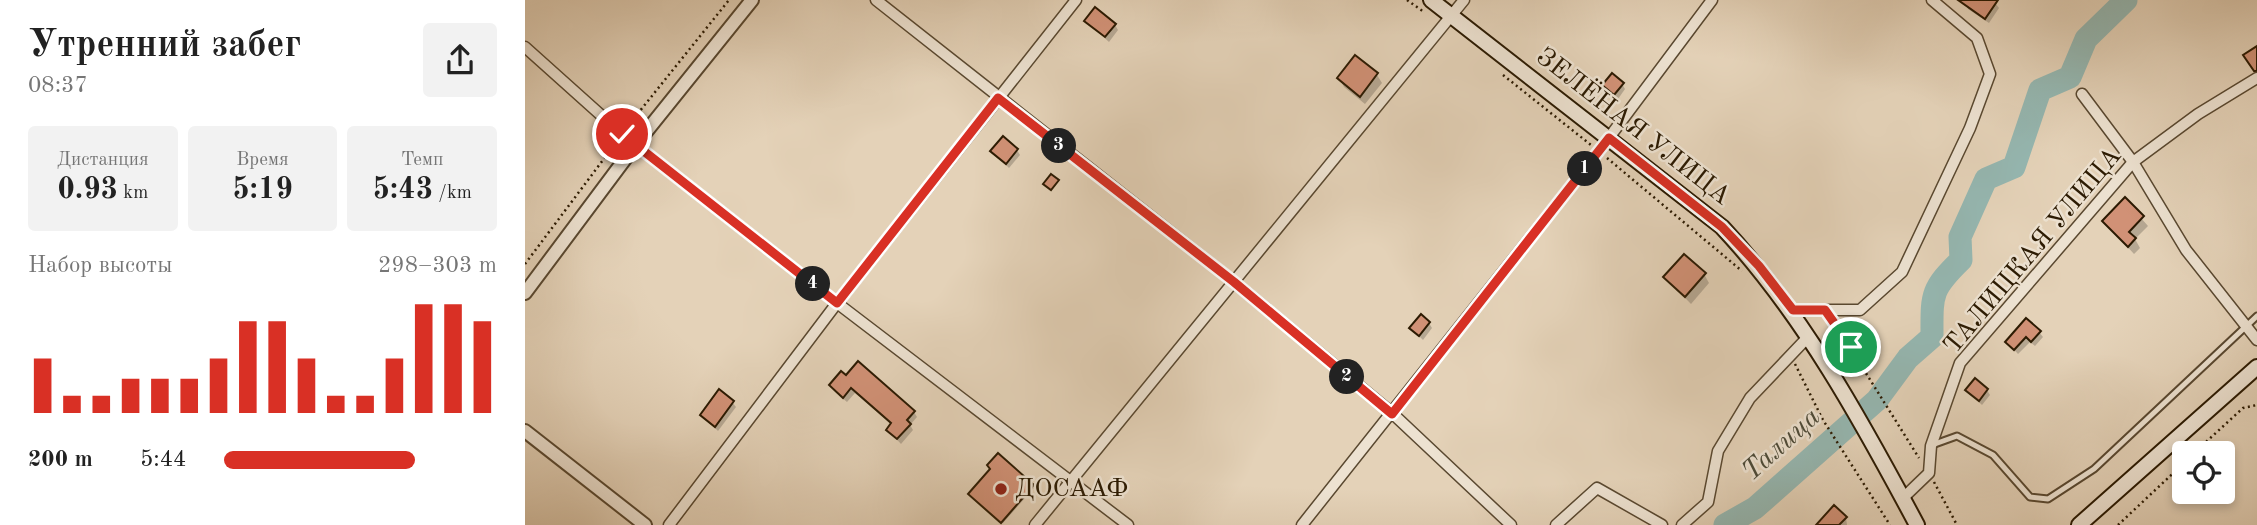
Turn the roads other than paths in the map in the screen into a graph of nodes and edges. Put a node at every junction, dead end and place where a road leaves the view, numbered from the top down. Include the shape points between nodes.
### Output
1 (752, 0) edge
2 (876, 0) edge
3 (1076, 0) edge
4 (1464, 0) edge
5 (1712, 0) edge
6 (1939, 2) edge
7 (1428, 7) edge
8 (1451, 16) junction
9 (525, 47) edge
10 (2257, 78) edge
11 (2082, 94) dead end
12 (998, 98) junction
13 (1609, 138) junction
14 (637, 143) junction
15 (2133, 162) junction
16 (1234, 282) junction
17 (525, 293) edge
18 (837, 303) junction
19 (1793, 310) junction
20 (2257, 317) edge
21 (2246, 325) junction
22 (1805, 340) junction
23 (2257, 340) edge
24 (2257, 367) edge
25 (1392, 414) junction
26 (525, 430) edge
27 (1931, 446) junction
28 (1072, 480) junction
29 (1903, 498) junction
30 (645, 525) edge
31 (669, 525) edge
32 (1035, 525) edge
33 (1128, 525) edge
34 (1302, 525) edge
35 (1511, 525) edge
36 (1556, 525) edge
37 (1663, 525) edge
38 (1682, 525) edge
39 (1917, 525) edge
40 (2079, 525) edge

1 - 14 street
2 - 12 street
3 - 12 street
4 - 8 street
5 - 13 street
6 - 19 street via 1977,38 1990,74 1970,128 1902,272 1860,310
7 - 8 main road, ЗЕЛЁНАЯ УЛИЦА
8 - 13 main road, ЗЕЛЁНАЯ УЛИЦА
8 - 16 street
9 - 14 street
10 - 15 street, ТАЛИЦКАЯ УЛИЦА
11 - 15 street
12 - 16 street
12 - 18 street
13 - 19 main road, ЗЕЛЁНАЯ УЛИЦА via 1722,227
13 - 25 street
14 - 17 street
14 - 18 street
15 - 21 street via 2186,250
15 - 27 street, ТАЛИЦКАЯ УЛИЦА via 1960,363
16 - 25 street
16 - 28 street
18 - 28 street
18 - 31 street
19 - 22 main road, ЗЕЛЁНАЯ УЛИЦА
20 - 21 lane
21 - 23 street
21 - 27 lane via 2094,469 2048,499 2030,497 1993,456 1957,436
22 - 29 main road, ЗЕЛЁНАЯ УЛИЦА via 1834,380
22 - 38 street via 1750,398 1718,451 1708,502
24 - 40 main road
25 - 34 street
25 - 35 street
26 - 30 street
27 - 29 street, ТАЛИЦКАЯ УЛИЦА via 1929,473
28 - 32 street
28 - 33 street
29 - 39 main road, ЗЕЛЁНАЯ УЛИЦА
36 - 37 street via 1597,488

